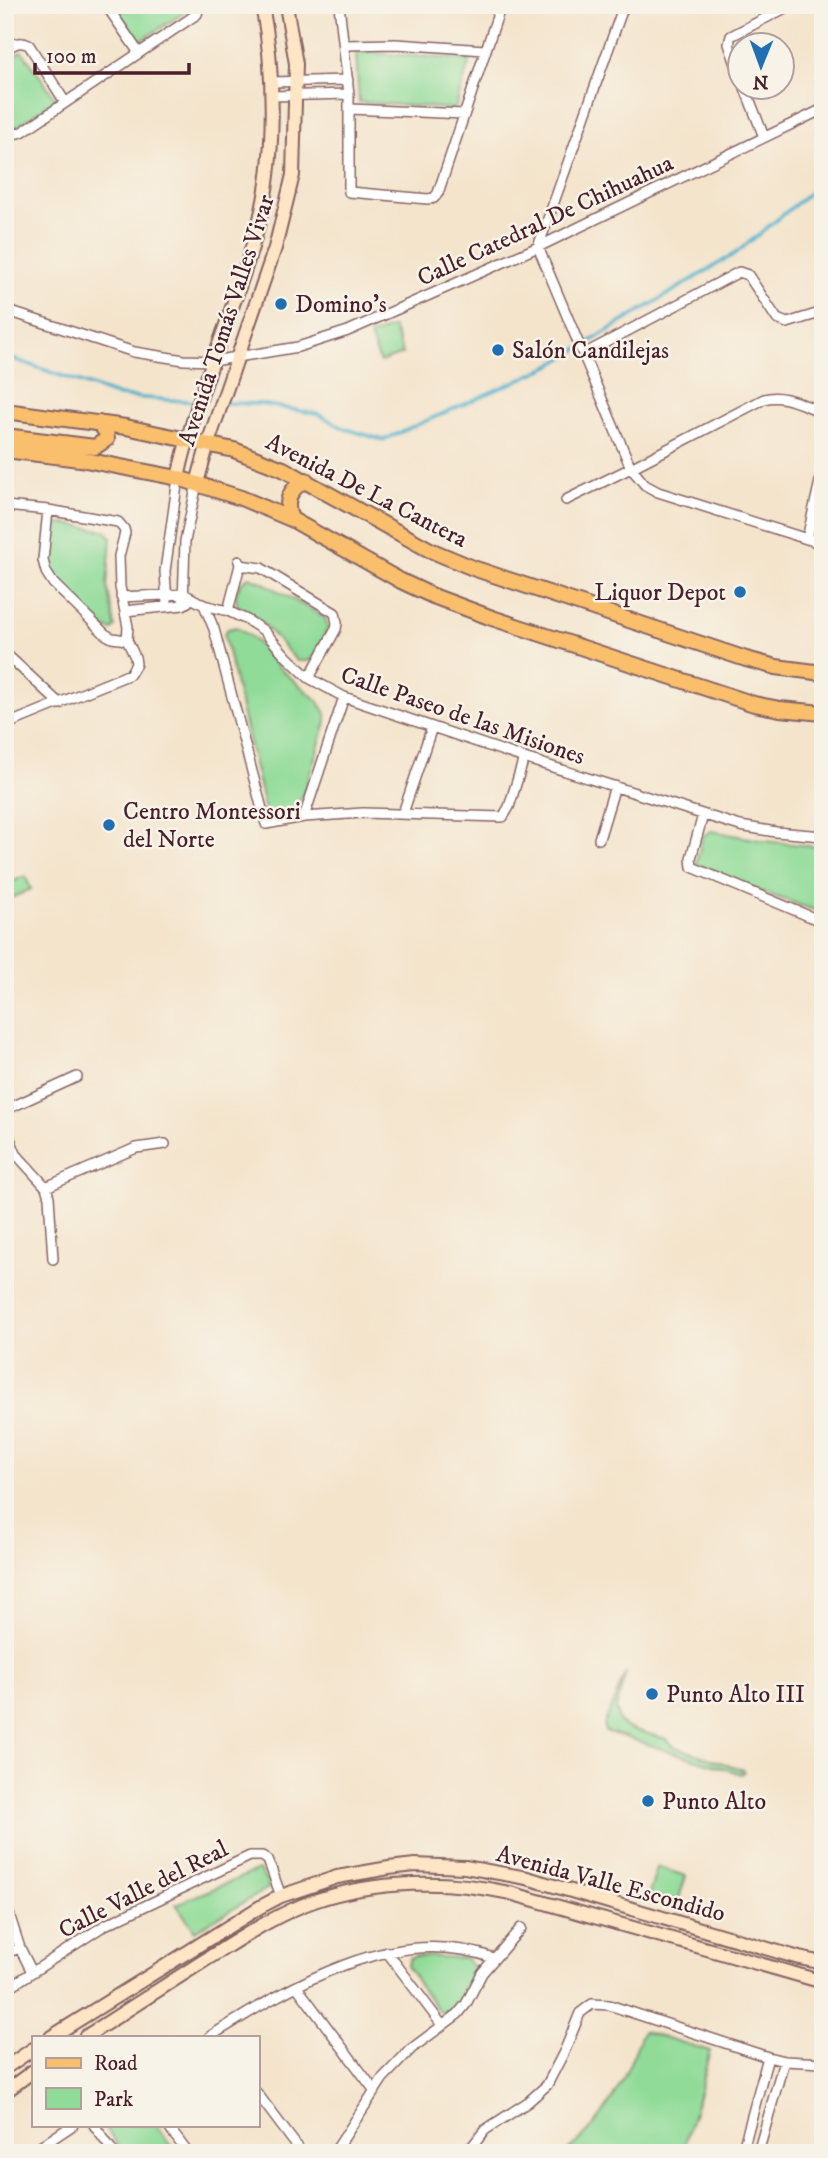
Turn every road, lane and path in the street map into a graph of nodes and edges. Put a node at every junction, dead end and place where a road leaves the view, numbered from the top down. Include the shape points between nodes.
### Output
1 (106, 5) edge
2 (200, 5) edge
3 (262, 5) edge
4 (286, 5) edge
5 (339, 5) edge
6 (501, 5) edge
7 (624, 5) edge
8 (791, 5) edge
9 (739, 32) edge
10 (345, 45) junction
11 (5, 50) edge
12 (485, 50) junction
13 (139, 53) junction
14 (315, 80) junction
15 (348, 80) junction
16 (296, 81) junction
17 (272, 82) junction
18 (316, 94) junction
19 (349, 94) junction
20 (296, 95) junction
21 (271, 96) junction
22 (65, 102) junction
23 (750, 102) edge
24 (350, 109) junction
25 (823, 109) edge
26 (464, 114) junction
27 (5, 127) edge
28 (764, 137) junction
29 (538, 247) junction
30 (5, 310) edge
31 (823, 312) edge
32 (584, 354) junction
33 (237, 358) junction
34 (213, 361) junction
35 (5, 411) edge
36 (823, 412) edge
37 (99, 424) junction
38 (5, 436) edge
39 (187, 439) junction
40 (208, 443) junction
41 (5, 450) edge
42 (631, 468) junction
43 (823, 468) edge
44 (178, 478) junction
45 (306, 480) junction
46 (197, 483) junction
47 (566, 499) dead end
48 (5, 506) edge
49 (48, 510) junction
50 (291, 520) junction
51 (807, 538) junction
52 (823, 544) edge
53 (168, 549) junction
54 (184, 552) junction
55 (167, 593) junction
56 (121, 597) junction
57 (188, 597) junction
58 (167, 605) junction
59 (204, 605) junction
60 (125, 611) junction
61 (228, 611) junction
62 (127, 640) junction
63 (5, 653) edge
64 (823, 673) edge
65 (309, 678) junction
66 (344, 697) junction
67 (60, 704) junction
68 (823, 713) edge
69 (5, 725) edge
70 (432, 727) junction
71 (524, 758) junction
72 (615, 786) junction
73 (403, 813) junction
74 (703, 815) junction
75 (304, 817) junction
76 (823, 836) edge
77 (599, 839) dead end
78 (823, 922) edge
79 (77, 1077) dead end
80 (5, 1110) edge
81 (5, 1126) edge
82 (165, 1144) dead end
83 (46, 1187) junction
84 (53, 1259) dead end
85 (281, 1896) junction
86 (9, 1914) dead end
87 (521, 1928) dead end
88 (718, 1935) junction
89 (20, 1948) junction
90 (712, 1949) junction
91 (387, 1952) junction
92 (5, 1953) edge
93 (494, 1958) junction
94 (823, 1963) edge
95 (32, 1972) junction
96 (823, 1982) edge
97 (297, 1987) junction
98 (5, 1990) edge
99 (442, 2025) junction
100 (53, 2036) edge
101 (87, 2036) edge
102 (213, 2036) edge
103 (32, 2050) edge
104 (768, 2057) junction
105 (784, 2061) junction
106 (823, 2063) edge
107 (5, 2068) edge
108 (32, 2072) edge
109 (375, 2091) junction
110 (5, 2092) edge
111 (259, 2095) edge
112 (72, 2126) edge
113 (95, 2126) edge
114 (168, 2126) edge
115 (31, 2153) edge
116 (114, 2153) edge
117 (188, 2153) edge
118 (302, 2153) edge
119 (334, 2153) edge
120 (467, 2153) edge
121 (742, 2153) edge
122 (758, 2153) edge

1 - 13 street
2 - 13 street via 197,14
3 - 17 street, Avenida Tomás Valles Vivar
4 - 16 street, Avenida Tomás Valles Vivar
5 - 10 street
6 - 12 street
7 - 29 street
8 - 9 street
10 - 12 street
10 - 15 street
11 - 22 street via 15,43 29,45
12 - 26 street
13 - 22 street
14 - 15 street
14 - 16 street
14 - 18 street
15 - 19 street
16 - 17 street
16 - 20 street, Avenida Tomás Valles Vivar
17 - 21 street, Avenida Tomás Valles Vivar
18 - 19 street
18 - 20 street
19 - 24 street
20 - 21 street
20 - 33 street, Avenida Tomás Valles Vivar via 293,175 285,211
21 - 34 street, Avenida Tomás Valles Vivar via 262,210
22 - 27 street via 19,133 12,134
23 - 28 street
24 - 26 street
24 - 26 street via 349,192 428,199 438,193
25 - 28 street, Calle Catedral De Chihuahua
28 - 29 street, Calle Catedral De Chihuahua
29 - 32 street
29 - 33 street, Calle Catedral De Chihuahua via 348,331 298,347
30 - 34 street, Calle Catedral De Chihuahua via 134,352
31 - 32 street via 787,323 777,319 745,273 735,273
32 - 42 street
33 - 34 street, Calle Catedral De Chihuahua
33 - 40 street, Avenida Tomás Valles Vivar
34 - 39 street, Avenida Tomás Valles Vivar
35 - 37 main road, Avenida De La Cantera
36 - 42 street via 783,398 764,398
37 - 38 main road via 107,439 94,447
37 - 39 main road, Avenida De La Cantera
39 - 40 main road, Avenida De La Cantera
39 - 44 street, Avenida Tomás Valles Vivar
40 - 45 main road, Avenida De La Cantera
40 - 46 street, Avenida Tomás Valles Vivar
41 - 44 main road
42 - 47 street
42 - 51 street via 651,489
43 - 51 street
44 - 46 main road
44 - 53 street, Avenida Tomás Valles Vivar
45 - 50 main road via 287,501
45 - 64 main road, Avenida De La Cantera via 429,550 473,568 746,659
46 - 50 main road
46 - 54 street, Avenida Tomás Valles Vivar
48 - 49 street
49 - 56 street via 122,525
49 - 62 street via 43,560 50,578 105,634
50 - 68 main road via 401,581 463,608 754,704
51 - 52 street
53 - 54 street
53 - 55 street, Avenida Tomás Valles Vivar
54 - 57 street, Avenida Tomás Valles Vivar
55 - 56 street, Calle Paseo de las Misiones
55 - 57 street, Calle Paseo de las Misiones
55 - 58 street, Avenida Tomás Valles Vivar
56 - 60 street
57 - 58 street via 183,605
57 - 59 street, Calle Paseo de las Misiones
58 - 60 street
59 - 61 street, Calle Paseo de las Misiones
59 - 75 street via 264,820 272,824
60 - 62 street
61 - 65 street, Calle Paseo de las Misiones via 263,630
61 - 65 street via 240,562 261,568 335,613 336,629
62 - 67 street via 136,664 131,674
63 - 67 street
65 - 66 street, Calle Paseo de las Misiones
66 - 70 street, Calle Paseo de las Misiones
66 - 75 street
67 - 69 street
70 - 71 street, Calle Paseo de las Misiones
70 - 73 street
71 - 72 street, Calle Paseo de las Misiones
71 - 73 street via 503,817
72 - 74 street, Calle Paseo de las Misiones
72 - 77 street
73 - 75 street
74 - 76 street, Calle Paseo de las Misiones via 758,830
74 - 78 street via 692,867
79 - 80 street
81 - 83 street via 16,1154
82 - 83 street via 136,1148
83 - 84 street
85 - 88 street, Avenida Valle Escondido via 363,1871 415,1865 465,1867 547,1883
85 - 95 street, Calle Valle del Real via 268,1860 250,1856 105,1925
85 - 100 street, Avenida Valle Escondido
86 - 89 street
87 - 93 street
88 - 90 street
88 - 94 street, Avenida Valle Escondido
89 - 92 street
89 - 95 street
90 - 96 street, Avenida Valle Escondido
90 - 101 street, Avenida Valle Escondido via 487,1888 382,1886 326,1897 270,1921
91 - 93 street via 451,1948
91 - 97 street via 338,1967
91 - 99 street
93 - 99 street via 466,2004
95 - 98 street, Calle Valle del Real
97 - 102 street
97 - 109 street
99 - 109 street via 411,2049
103 - 107 street
104 - 105 street
104 - 120 street via 609,2005 592,2004 580,2012 547,2085 485,2130
104 - 121 street
105 - 106 street
105 - 122 street
108 - 110 street
109 - 119 street
111 - 118 street
112 - 115 street
113 - 116 street
114 - 117 street

